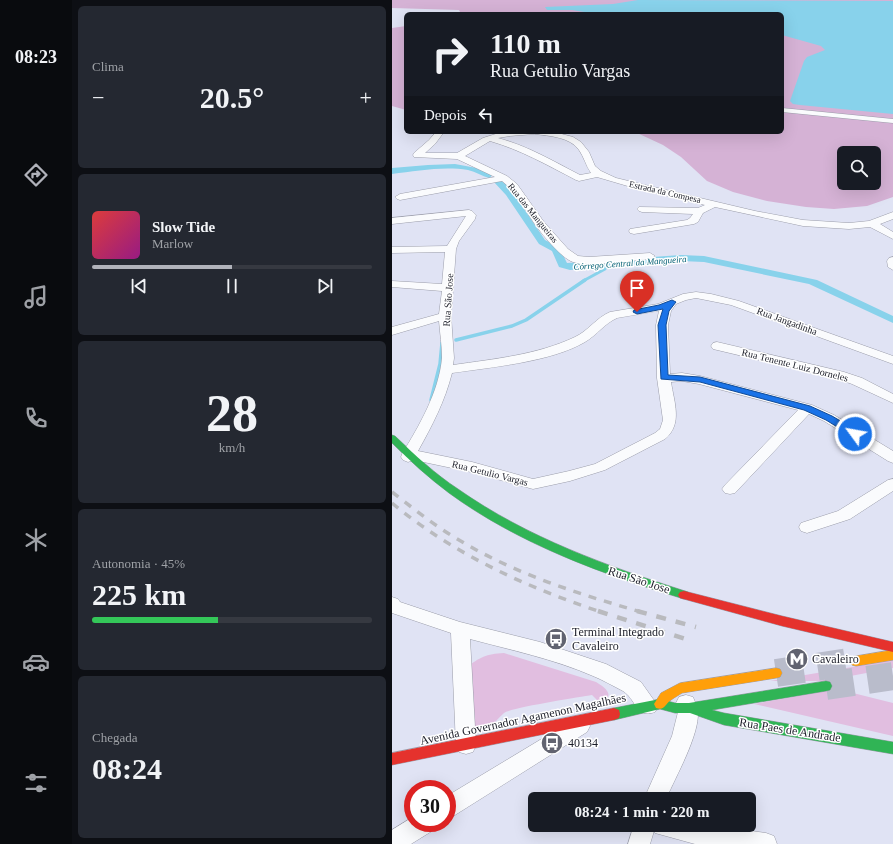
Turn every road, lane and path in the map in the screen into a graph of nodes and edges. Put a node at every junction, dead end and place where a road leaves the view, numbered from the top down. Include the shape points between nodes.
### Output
1 (784, 110) edge
2 (893, 121) edge
3 (438, 134) edge
4 (507, 134) edge
5 (547, 134) edge
6 (488, 138) junction
7 (459, 156) junction
8 (597, 174) junction
9 (504, 178) junction
10 (396, 196) edge
11 (715, 204) junction
12 (642, 209) dead end
13 (699, 211) junction
14 (893, 215) edge
15 (409, 219) junction
16 (392, 221) edge
17 (872, 224) junction
18 (634, 231) dead end
19 (893, 236) edge
20 (451, 249) junction
21 (392, 250) edge
22 (650, 256) dead end
23 (893, 260) edge
24 (893, 268) edge
25 (392, 284) edge
26 (448, 288) junction
27 (675, 301) junction
28 (446, 316) junction
29 (392, 331) edge
30 (717, 346) dead end
31 (893, 360) edge
32 (446, 370) junction
33 (664, 378) junction
34 (893, 399) edge
35 (807, 408) junction
36 (392, 438) edge
37 (409, 455) junction
38 (893, 458) edge
39 (893, 484) edge
40 (730, 489) dead end
41 (807, 527) dead end
42 (393, 606) edge
43 (460, 629) junction
44 (893, 647) edge
45 (893, 655) edge
46 (856, 661) tunnel mouth
47 (776, 673) tunnel mouth
48 (826, 686) tunnel mouth
49 (680, 688) junction
50 (654, 705) junction
51 (689, 708) junction
52 (598, 715) junction
53 (466, 745) junction
54 (893, 748) edge
55 (392, 759) edge
56 (658, 792) edge
57 (456, 802) edge
58 (410, 832) edge
59 (643, 832) edge
60 (690, 832) edge
61 (392, 843) edge
62 (639, 844) edge
63 (762, 844) edge

1 - 2 street
3 - 7 street, Rua das Mangueiras via 417,155
4 - 6 street
5 - 8 street via 558,135 579,144 589,165
6 - 7 street
6 - 8 street via 528,151 579,178
7 - 9 street, Rua das Mangueiras
8 - 11 street, Estrada da Compesa
9 - 10 street
9 - 22 street, Rua das Mangueiras via 514,186 540,224 570,257 581,260
10 - 15 street
11 - 13 street
11 - 17 street, Estrada da Compesa via 810,223
12 - 13 street
13 - 18 street via 690,222
14 - 17 street, Estrada da Compesa
15 - 16 street
15 - 20 street, Rua São Jose via 469,213 470,219
17 - 19 street
20 - 21 street
20 - 26 street, Rua São Jose
23 - 24 street
25 - 26 street
26 - 28 street, Rua São Jose
27 - 31 street, Rua Jangadinha via 696,295 735,303
27 - 32 street, Rua Jangadinha via 650,310 614,315 582,339 560,348 514,360
27 - 33 street, Rua Getulio Vargas via 665,311 662,325
28 - 29 street
28 - 32 street, Rua São Jose
30 - 34 street, Rua Tenente Luiz Dorneles via 839,375
32 - 37 street, Rua São Jose via 432,413
33 - 35 street via 700,380
33 - 37 street, Rua Getulio Vargas via 670,420 666,431 613,461 584,472 533,484 472,467
35 - 38 street via 829,418
35 - 40 street
36 - 37 street, Rua São Jose
37 - 44 street, Rua São Jose via 452,491 517,531 603,568 706,600
39 - 41 street via 844,515
42 - 43 street
43 - 50 street via 540,650 599,670 634,688
43 - 53 street
45 - 46 street
47 - 49 street
48 - 51 street, Avenida Governador Agamenon Magalhães
49 - 50 street
49 - 51 street
50 - 51 street, Avenida Governador Agamenon Magalhães
50 - 52 street, Avenida Governador Agamenon Magalhães
51 - 54 street, Rua Paes de Andrade via 724,719
51 - 56 street via 687,726
52 - 53 street, Avenida Governador Agamenon Magalhães
52 - 57 street
53 - 55 street, Avenida Governador Agamenon Magalhães
58 - 61 street
59 - 62 street
60 - 63 street

